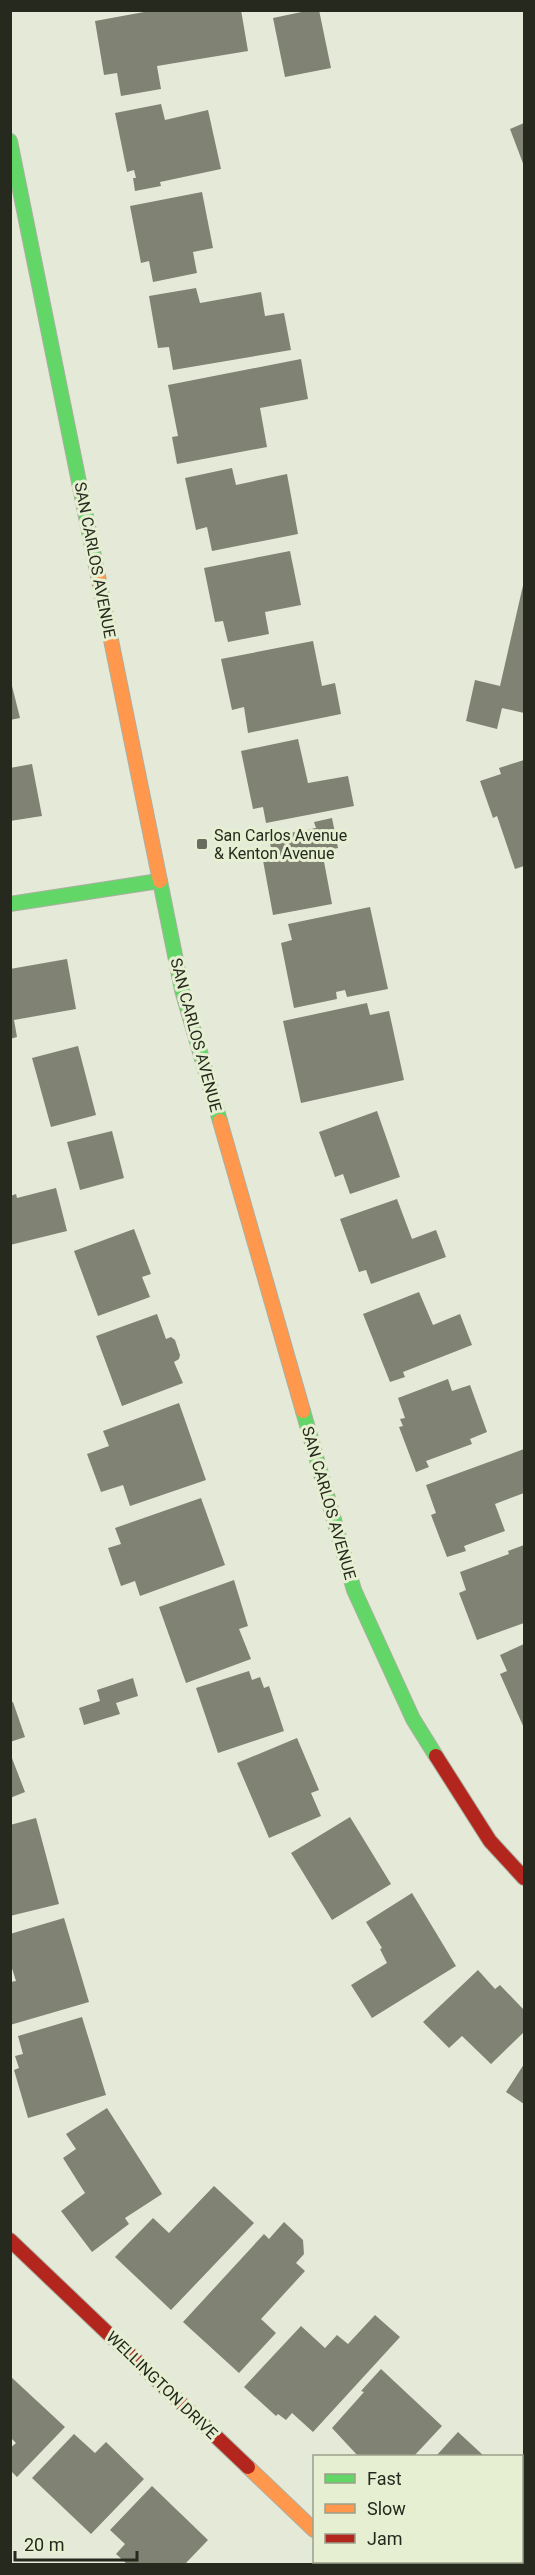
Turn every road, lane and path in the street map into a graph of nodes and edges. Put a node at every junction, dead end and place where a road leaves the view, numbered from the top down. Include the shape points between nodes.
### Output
1 (10, 141) edge
2 (159, 880) junction
3 (10, 904) edge
4 (525, 1878) edge
5 (10, 2240) edge
6 (313, 2528) edge

1 - 2 main road, SAN CARLOS AVENUE
2 - 3 main road
2 - 4 main road, SAN CARLOS AVENUE via 182,990 354,1590 413,1719 490,1841
5 - 6 main road, WELLINGTON DRIVE

